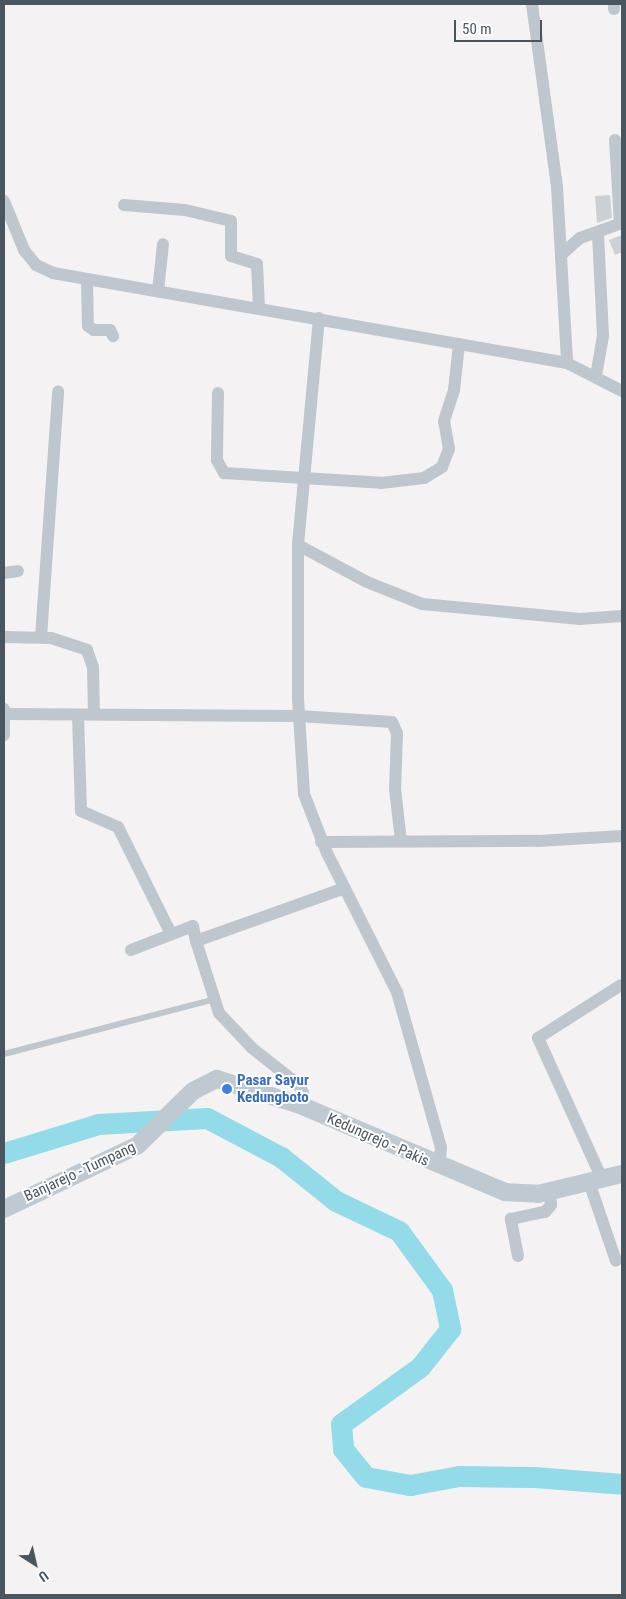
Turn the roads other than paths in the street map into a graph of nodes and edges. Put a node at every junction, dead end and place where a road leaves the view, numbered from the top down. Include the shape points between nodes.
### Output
1 (532, 4) edge
2 (615, 140) dead end
3 (4, 200) edge
4 (124, 205) dead end
5 (621, 224) edge
6 (598, 232) junction
7 (163, 244) dead end
8 (561, 255) junction
9 (87, 280) junction
10 (158, 291) junction
11 (259, 308) junction
12 (319, 318) junction
13 (113, 336) dead end
14 (459, 344) junction
15 (567, 363) junction
16 (596, 376) junction
17 (622, 391) edge
18 (58, 392) dead end
19 (218, 393) dead end
20 (304, 475) junction
21 (298, 544) junction
22 (18, 571) dead end
23 (4, 573) edge
24 (622, 616) edge
25 (4, 637) edge
26 (41, 638) junction
27 (4, 712) edge
28 (94, 714) junction
29 (78, 715) junction
30 (299, 716) junction
31 (4, 734) edge
32 (622, 836) edge
33 (401, 841) junction
34 (324, 847) junction
35 (345, 888) junction
36 (171, 934) junction
37 (196, 941) junction
38 (131, 950) dead end
39 (621, 985) edge
40 (212, 1000) junction
41 (4, 1054) edge
42 (300, 1105) junction
43 (155, 1133) joint
44 (434, 1164) junction
45 (622, 1174) edge
46 (596, 1180) junction
47 (550, 1192) junction
48 (4, 1209) edge
49 (518, 1256) dead end
50 (616, 1261) dead end

1 - 8 street via 557,187
2 - 5 street
3 - 9 street via 24,250 36,265
4 - 11 street via 185,210 231,221 231,256 257,264
5 - 6 street
6 - 8 street via 580,238
6 - 16 street via 603,336
7 - 10 street
8 - 15 street
9 - 10 street
9 - 13 street via 88,326 94,330 110,330
10 - 11 street
11 - 12 street
12 - 14 street
12 - 20 street
14 - 15 street
14 - 20 street via 444,421 449,449 436,473 381,483
15 - 16 street
16 - 17 street
18 - 26 street
19 - 20 street via 218,470
20 - 21 street
21 - 24 street via 367,582 422,604 554,618
21 - 30 street
22 - 23 street
25 - 26 street
26 - 28 street via 77,643 87,650 94,667
27 - 29 street
27 - 31 street
28 - 29 street
28 - 30 street
29 - 36 street via 81,811 118,826
30 - 33 street via 395,724
30 - 34 street via 304,794
32 - 33 street
33 - 34 street
34 - 35 street
35 - 37 street
35 - 44 street via 393,980 414,1040 441,1147 440,1158
36 - 37 street via 192,926
36 - 38 street
37 - 40 street
39 - 46 street via 538,1038
40 - 41 lane
40 - 42 street via 235,1032 299,1085 303,1093
42 - 43 main road, Kedungrejo - Pakis via 217,1079 202,1084
42 - 44 main road, Kedungrejo - Pakis
43 - 48 main road, Banjarejo - Tumpang via 119,1155
44 - 47 main road, Kedungrejo - Pakis via 505,1192
45 - 46 main road, Kedungrejo - Pakis
46 - 47 main road, Kedungrejo - Pakis
46 - 50 street
47 - 49 street via 551,1205 545,1212 511,1219

